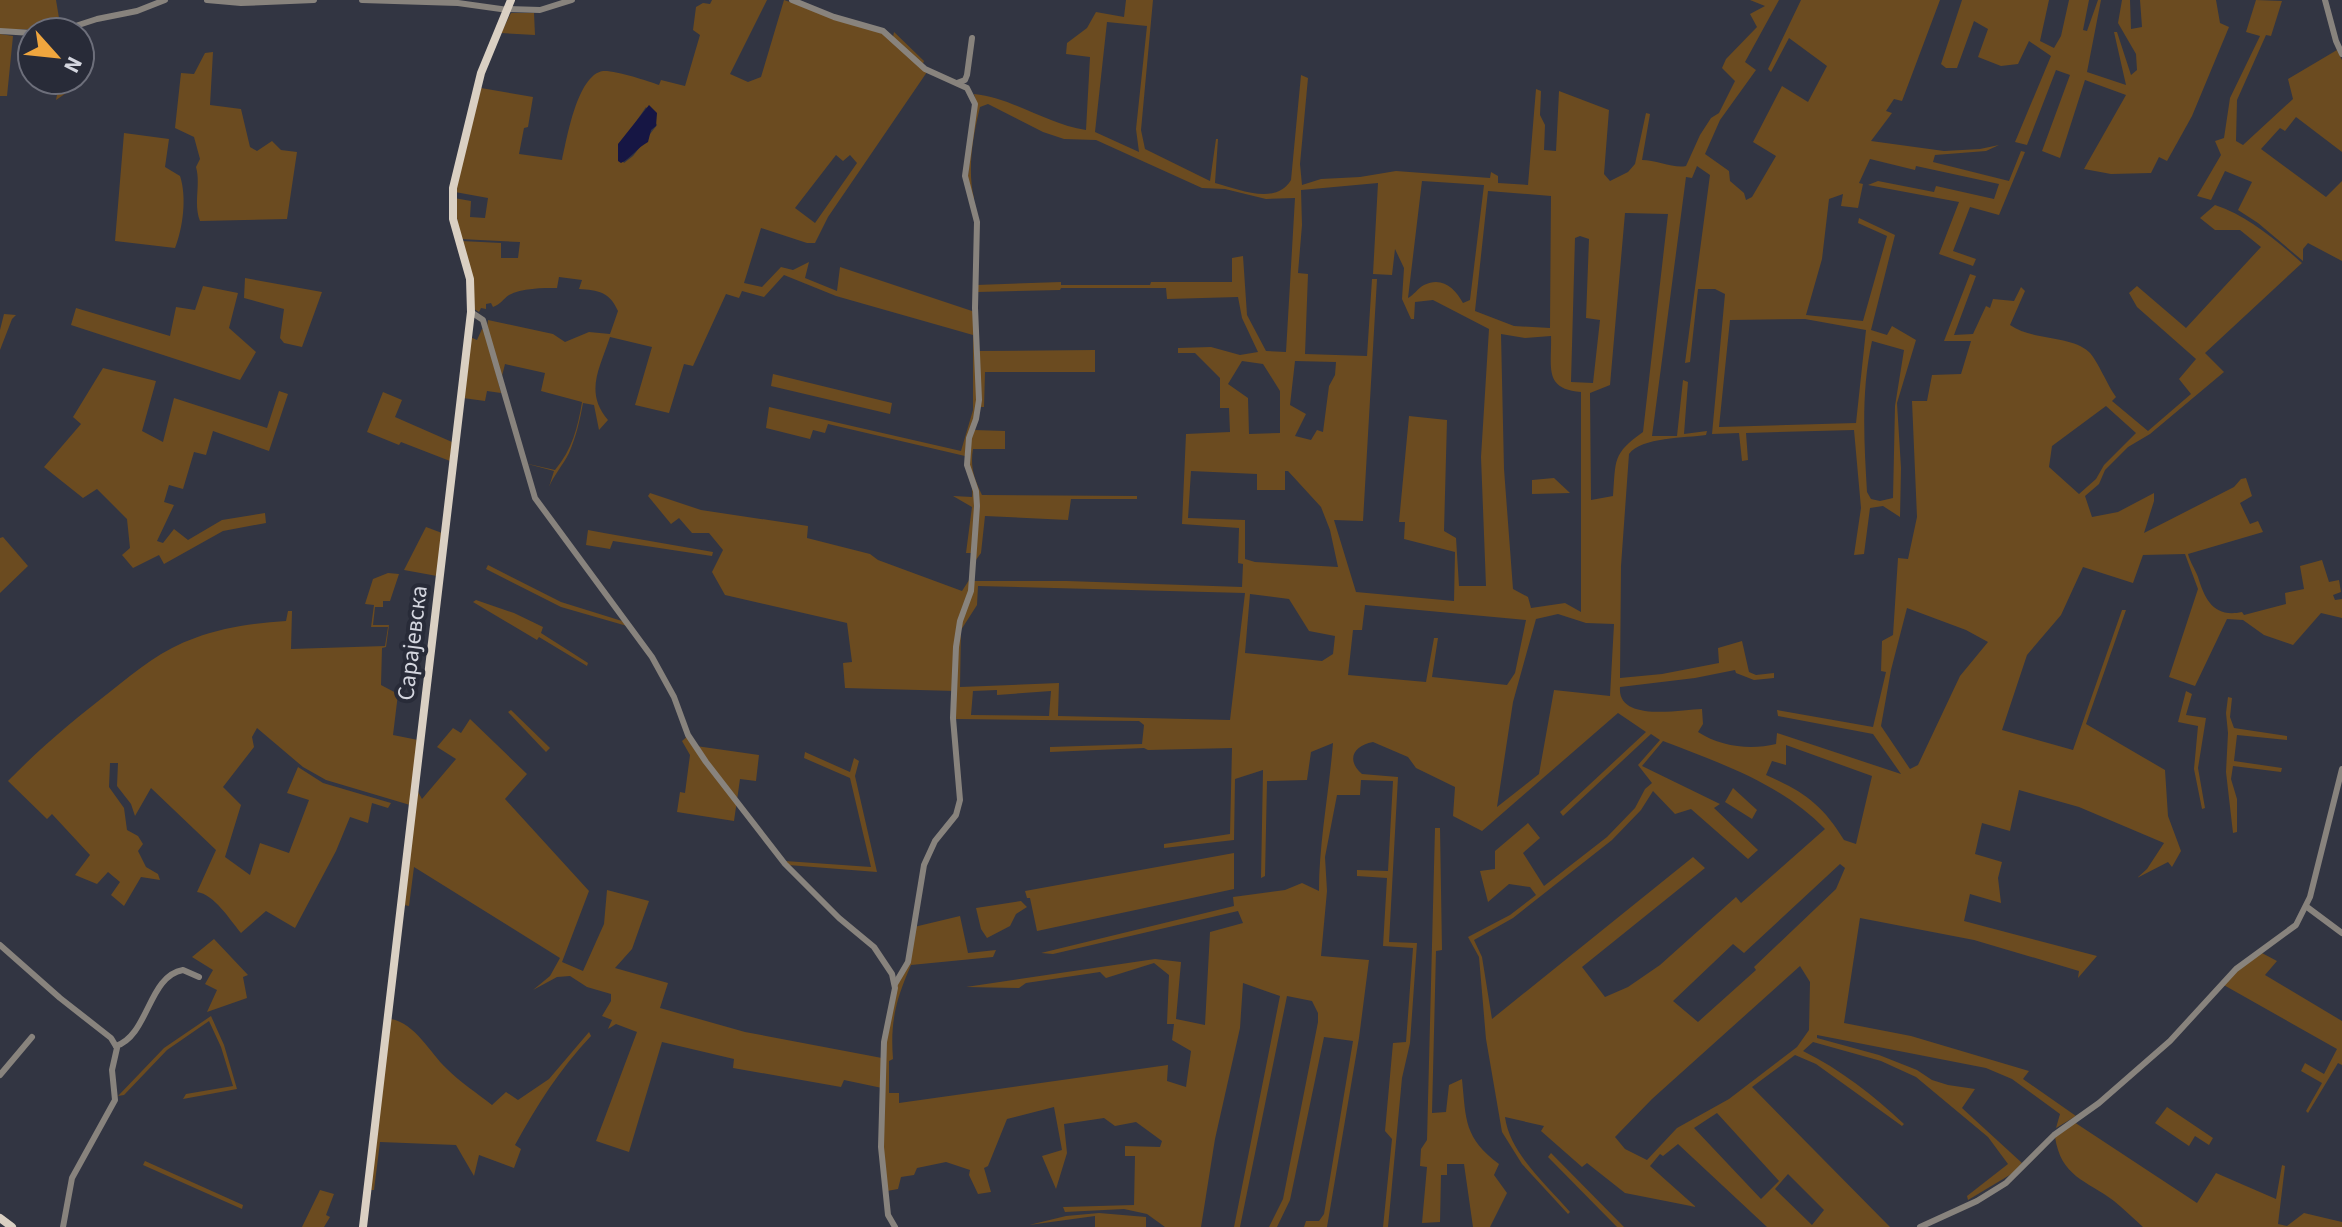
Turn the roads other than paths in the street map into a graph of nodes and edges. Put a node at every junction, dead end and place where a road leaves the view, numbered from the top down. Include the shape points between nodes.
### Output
1 (165, 0) edge
2 (207, 0) edge
3 (314, 0) edge
4 (362, 0) edge
5 (572, 0) edge
6 (792, 0) edge
7 (2325, 0) edge
8 (509, 6) edge
9 (96, 19) edge
10 (972, 38) dead end
11 (2342, 54) edge
12 (957, 83) junction
13 (471, 312) junction
14 (2342, 769) edge
15 (2307, 907) junction
16 (2342, 933) edge
17 (0, 945) edge
18 (199, 977) dead end
19 (895, 984) junction
20 (32, 1037) dead end
21 (116, 1046) junction
22 (0, 1075) edge
23 (0, 1218) edge
24 (12, 1227) edge
25 (63, 1227) edge
26 (363, 1227) edge
27 (895, 1227) edge
28 (1920, 1227) edge

1 - 9 street
2 - 3 street
4 - 8 street
5 - 8 street via 540,10
6 - 12 street via 883,31 918,64
7 - 11 street
8 - 13 main road, Сарајевска via 481,73 453,188 453,219 470,279
10 - 12 street via 967,75
12 - 19 street via 967,88 975,104 965,176 977,222 979,400 967,465 977,500 972,580 955,658 953,732 960,800 924,865 908,962
13 - 19 street via 483,320 535,498 652,657 706,762 799,879 874,947
13 - 26 main road, Сарајевска
14 - 15 street
15 - 16 street
15 - 28 street via 2289,932 2222,982 2170,1041 2054,1135 2006,1183
17 - 21 street
18 - 21 street via 183,970 169,975 129,1040
19 - 27 street via 884,1042 881,1147 888,1215
20 - 22 street
21 - 25 street via 115,1100 72,1178
23 - 24 main road

